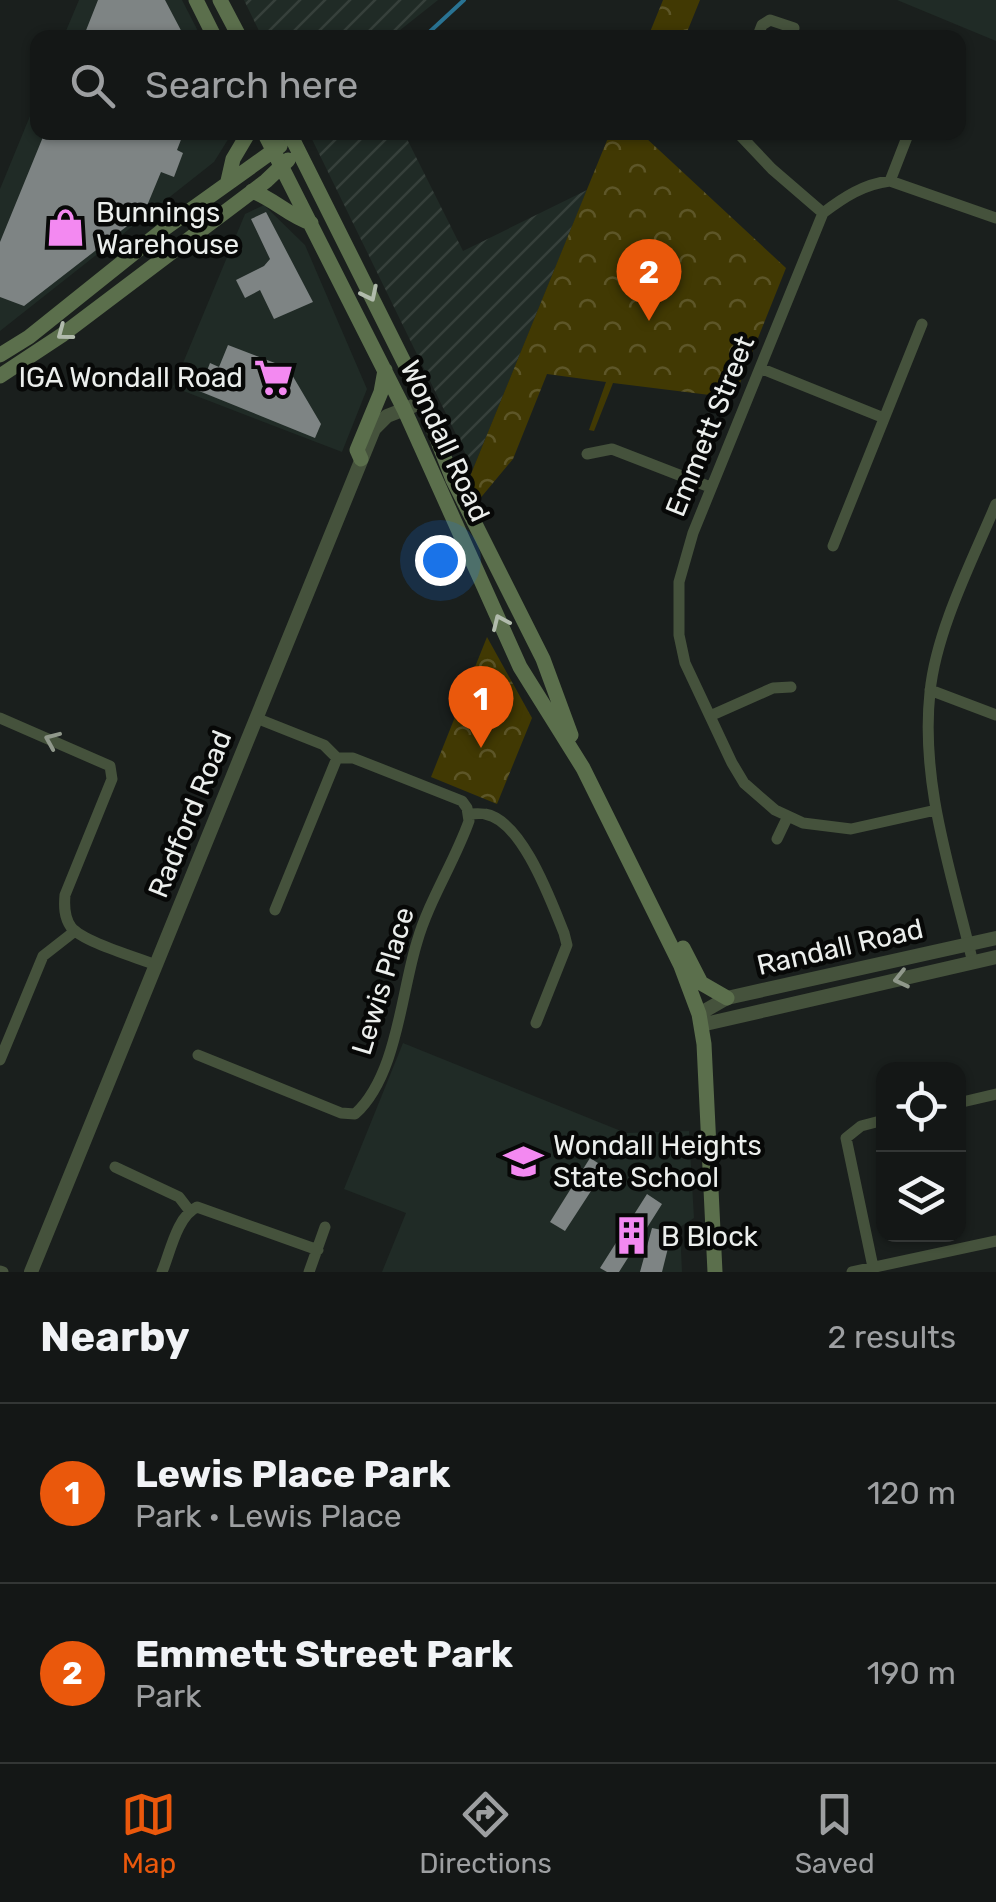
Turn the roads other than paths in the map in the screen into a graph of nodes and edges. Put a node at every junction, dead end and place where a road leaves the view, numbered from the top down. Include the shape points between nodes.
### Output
1 (196, 0) edge
2 (220, 0) edge
3 (794, 28) dead end
4 (211, 30) edge
5 (236, 30) edge
6 (760, 30) edge
7 (244, 140) edge
8 (268, 140) edge
9 (293, 140) edge
10 (744, 140) edge
11 (907, 140) edge
12 (273, 150) junction
13 (282, 166) junction
14 (228, 181) junction
15 (890, 181) junction
16 (252, 190) junction
17 (822, 213) junction
18 (996, 218) edge
19 (311, 223) junction
20 (922, 324) dead end
21 (0, 355) edge
22 (760, 368) junction
23 (385, 370) junction
24 (0, 376) edge
25 (423, 402) junction
26 (404, 409) junction
27 (884, 418) junction
28 (587, 454) dead end
29 (361, 459) junction
30 (710, 487) junction
31 (996, 504) edge
32 (833, 546) dead end
33 (544, 659) junction
34 (522, 671) junction
35 (790, 686) dead end
36 (930, 690) junction
37 (996, 715) edge
38 (710, 716) junction
39 (0, 718) edge
40 (256, 718) junction
41 (337, 758) junction
42 (583, 768) junction
43 (936, 810) junction
44 (469, 814) junction
45 (788, 816) junction
46 (778, 838) dead end
47 (275, 910) dead end
48 (657, 918) junction
49 (75, 931) junction
50 (996, 938) edge
51 (968, 944) junction
52 (996, 957) edge
53 (973, 963) junction
54 (156, 965) junction
55 (727, 998) junction
56 (700, 1020) junction
57 (536, 1023) dead end
58 (198, 1055) dead end
59 (0, 1060) edge
60 (996, 1094) edge
61 (966, 1101) edge
62 (876, 1122) edge
63 (115, 1166) dead end
64 (189, 1210) junction
65 (325, 1227) dead end
66 (996, 1242) edge
67 (318, 1250) junction
68 (874, 1267) junction
69 (31, 1272) edge
70 (162, 1272) edge
71 (309, 1272) edge
72 (714, 1272) edge
73 (852, 1272) edge

1 - 4 main road
2 - 5 main road
3 - 6 street via 770,20
7 - 14 main road
8 - 12 main road, Wondall Road
9 - 12 main road
9 - 13 main road
9 -> 25 main road, Wondall Road
10 - 17 street
11 - 15 street
12 - 13 main road, Wondall Road
12 - 14 main road
13 - 16 main road
13 - 19 main road, Wondall Road
14 - 21 main road
15 - 17 street via 845,196
15 - 18 street
16 - 19 main road
16 -> 24 main road
17 - 22 street, Emmett Street
19 - 23 main road, Wondall Road
20 - 27 street
22 - 27 street
22 - 30 street, Emmett Street
23 - 26 main road, Wondall Road
23 - 29 main road via 357,450
25 - 26 street, Radford Road
25 - 33 main road, Wondall Road via 453,480
26 - 29 street, Radford Road via 381,419
34 -> 26 main road, Wondall Road
27 - 32 street
28 - 30 street via 612,449
29 - 40 street, Radford Road
30 - 38 street, Emmett Street via 677,608 685,663
31 - 36 street
33 - 34 main road
33 - 42 main road, Wondall Road
34 - 42 main road, Wondall Road
35 - 38 street
36 - 37 street
36 - 43 street via 927,752
38 - 45 street, Emmett Street via 744,783
49 -> 39 street via 65,915 65,895 112,779 110,766
40 - 41 street via 324,745
40 - 54 street, Radford Road
41 - 44 street via 353,758 462,801
41 - 47 street
42 - 48 main road, Wondall Road
43 - 45 street, Emmett Street via 850,829
43 - 51 street
44 - 57 street via 485,814 513,832 564,933 566,945
44 - 58 street, Lewis Place via 416,945 400,1021 377,1083 356,1114
45 - 46 street
48 - 55 main road via 669,919 700,983
48 - 56 main road, Wondall Road
49 - 54 street
49 - 59 street via 43,956
50 - 51 street, Randall Road
51 - 53 street
51 - 55 street, Randall Road
52 - 53 street, Randall Road
53 -> 56 street, Randall Road
54 - 69 street, Radford Road
55 - 56 street, Randall Road
56 - 72 main road, Wondall Road
60 - 61 street
62 - 68 street via 846,1138
63 - 64 street via 179,1197
64 - 67 street via 204,1208
64 - 70 street
65 - 67 street
66 - 68 street
67 - 71 street
68 - 73 street

